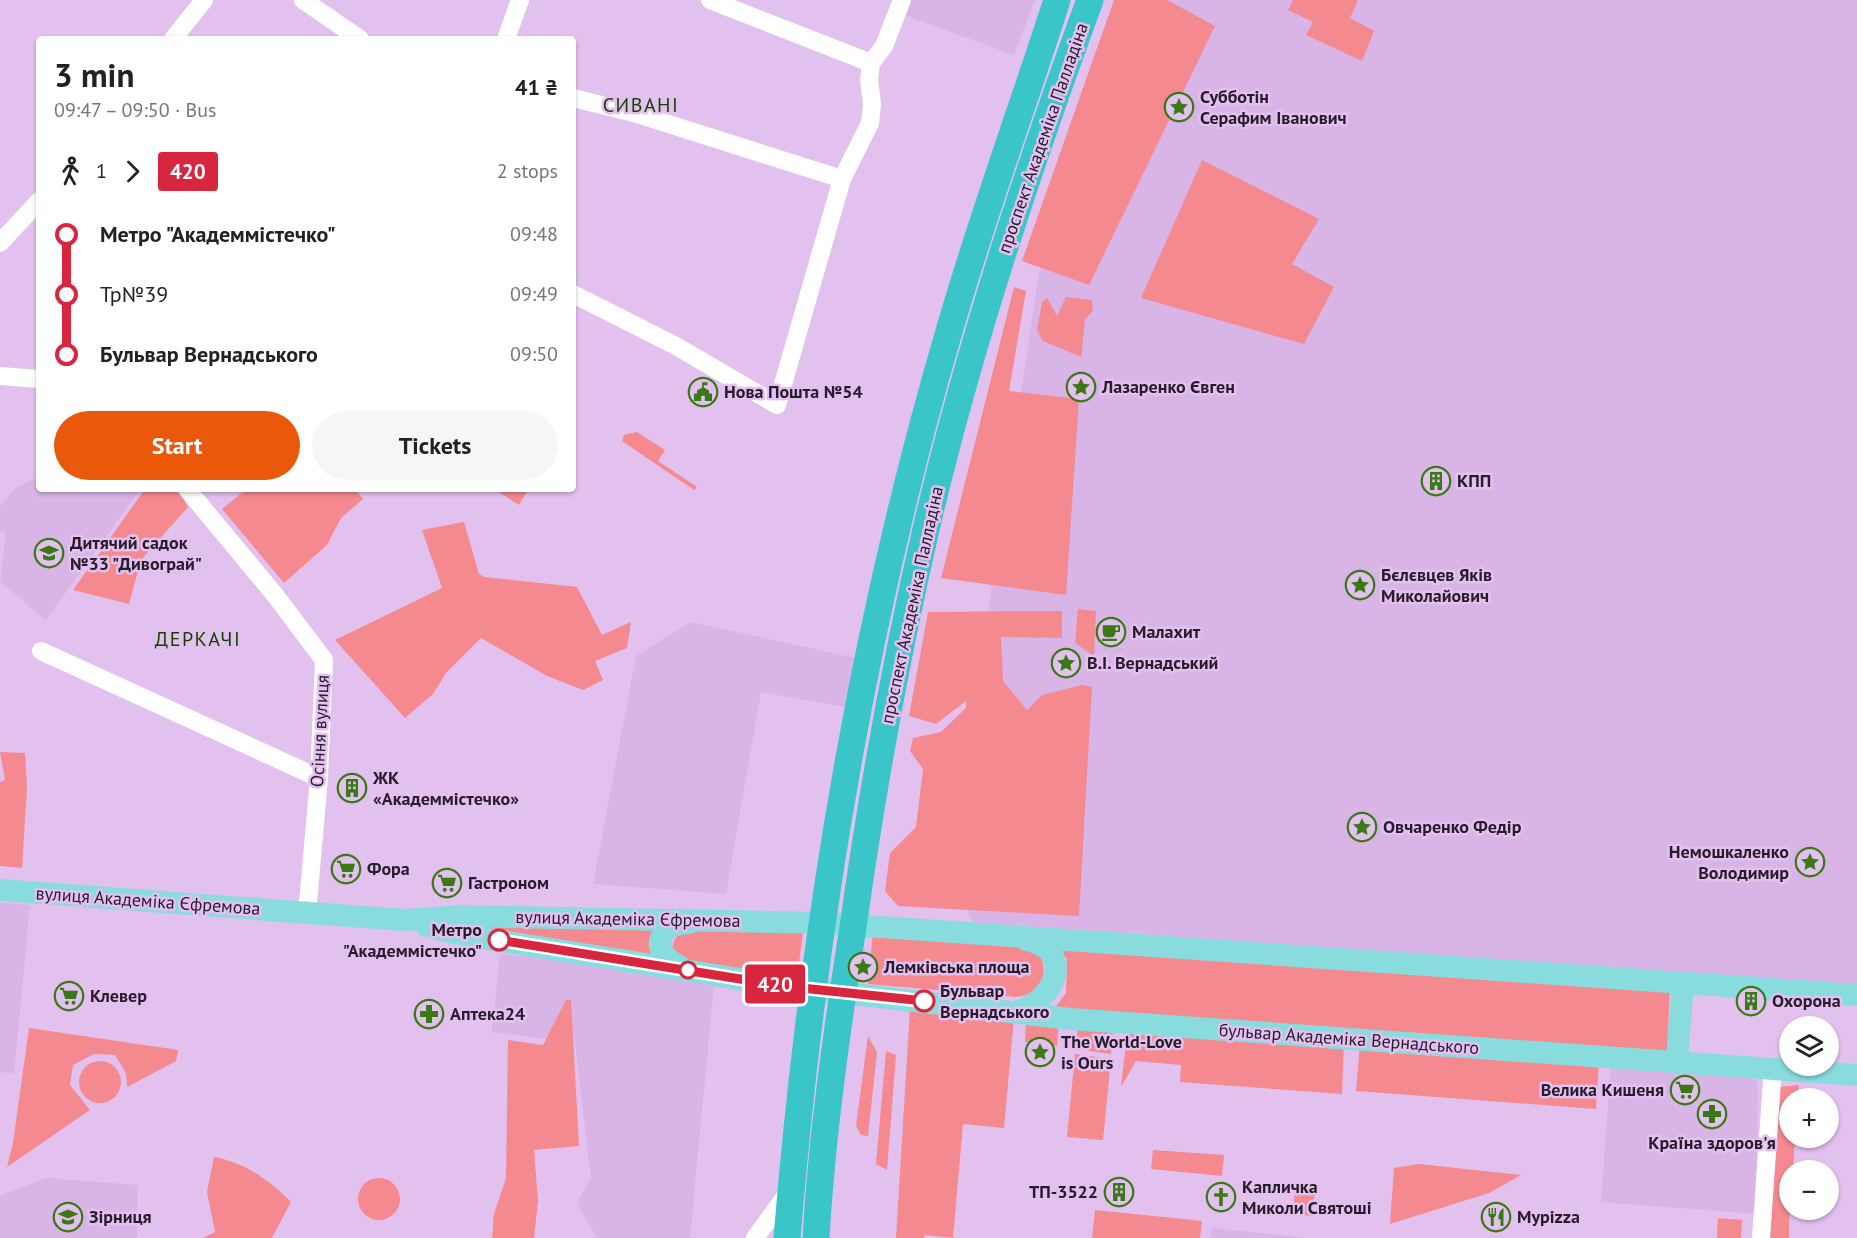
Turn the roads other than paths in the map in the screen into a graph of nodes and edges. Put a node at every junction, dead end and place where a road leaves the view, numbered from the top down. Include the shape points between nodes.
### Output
1 (204, 0) edge
2 (303, 0) edge
3 (520, 0) edge
4 (710, 0) edge
5 (902, 0) edge
6 (1057, 0) edge
7 (1090, 0) edge
8 (175, 36) edge
9 (356, 36) edge
10 (507, 36) edge
11 (871, 63) junction
12 (576, 100) edge
13 (842, 179) junction
14 (36, 204) edge
15 (0, 243) edge
16 (576, 296) edge
17 (0, 376) edge
18 (36, 379) edge
19 (189, 492) edge
20 (41, 651) dead end
21 (319, 778) junction
22 (0, 890) edge
23 (307, 914) junction
24 (404, 920) junction
25 (702, 921) junction
26 (823, 923) junction
27 (853, 925) junction
28 (1014, 937) junction
29 (683, 969) junction
30 (1683, 983) junction
31 (814, 989) junction
32 (843, 993) junction
33 (1857, 995) edge
34 (1019, 1011) junction
35 (1677, 1061) junction
36 (1773, 1067) junction
37 (1857, 1075) edge
38 (791, 1188) junction
39 (819, 1235) edge
40 (755, 1238) edge
41 (787, 1238) edge
42 (1761, 1238) edge

1 - 8 street
2 - 9 street
3 - 10 street
4 - 11 street
5 - 11 street via 884,46
6 - 26 highway, проспект Академіка Палладіна via 1000,164 950,329 900,518 858,713
7 - 27 highway, проспект Академіка Палладіна via 1010,232 928,522 896,672
11 - 13 street via 870,123
12 - 13 street via 634,113
13 - 16 street via 777,405 676,346
14 - 15 street
17 - 18 street
19 - 21 street, Осіння вулиця via 324,660
20 - 21 street
21 - 23 street, Осіння вулиця
22 - 23 main road, вулиця Академіка Єфремова
23 - 24 main road, вулиця Академіка Єфремова
24 - 25 main road, вулиця Академіка Єфремова via 461,916
24 - 29 main road, вулиця Академіка Єфремова via 463,935
25 - 26 main road, вулиця Академіка Єфремова
25 - 29 main road via 670,926 661,939 664,956
26 - 27 main road, вулиця Академіка Єфремова
26 - 31 highway, проспект Академіка Палладіна
27 - 28 main road
27 - 32 highway, проспект Академіка Палладіна
28 - 30 main road
28 - 34 main road via 1038,942 1048,950 1056,973 1047,995
29 - 31 main road, вулиця Академіка Єфремова
30 - 33 main road
30 - 35 main road
31 - 32 main road, вулиця Академіка Єфремова
31 - 38 highway, проспект Академіка Палладіна
32 - 34 main road, бульвар Академіка Вернадського
32 - 39 highway, проспект Академіка Палладіна
34 - 35 main road, бульвар Академіка Вернадського via 1118,1023
35 - 36 main road, бульвар Академіка Вернадського
36 - 37 main road, бульвар Академіка Вернадського
36 - 42 street
38 - 40 street, проспект Академіка Палладіна
38 - 41 highway, проспект Академіка Палладіна

